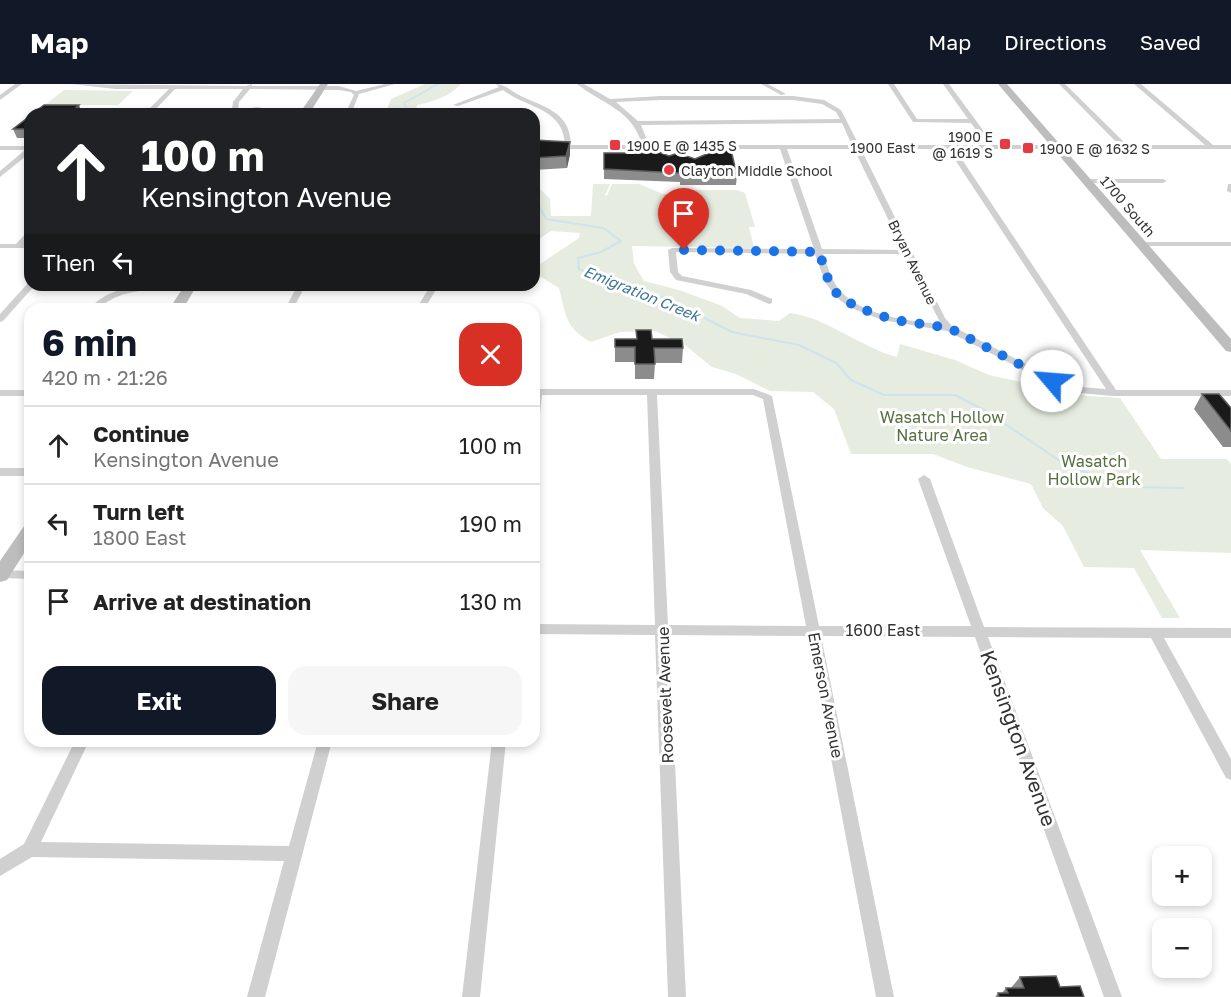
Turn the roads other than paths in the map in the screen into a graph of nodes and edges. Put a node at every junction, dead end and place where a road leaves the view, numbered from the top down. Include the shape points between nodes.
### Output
1 (18, 84) edge
2 (74, 84) edge
3 (392, 84) edge
4 (580, 84) edge
5 (764, 84) edge
6 (891, 84) edge
7 (946, 84) edge
8 (1002, 84) edge
9 (1062, 84) edge
10 (1137, 84) edge
11 (175, 86) edge
12 (249, 86) edge
13 (323, 86) edge
14 (501, 86) edge
15 (772, 90) junction
16 (355, 93) junction
17 (0, 98) edge
18 (765, 98) junction
19 (793, 98) junction
20 (837, 98) dead end
21 (608, 100) junction
22 (824, 102) junction
23 (456, 105) dead end
24 (153, 108) edge
25 (235, 108) edge
26 (308, 108) edge
27 (351, 108) edge
28 (844, 121) junction
29 (974, 121) junction
30 (638, 123) junction
31 (540, 147) edge
32 (568, 147) junction
33 (646, 147) junction
34 (783, 147) junction
35 (857, 147) junction
36 (950, 147) junction
37 (992, 147) junction
38 (1057, 147) junction
39 (1125, 147) junction
40 (1211, 147) junction
41 (1231, 147) edge
42 (0, 148) edge
43 (24, 149) edge
44 (24, 154) edge
45 (0, 176) edge
46 (1087, 181) junction
47 (1163, 181) dead end
48 (24, 240) edge
49 (1141, 244) junction
50 (1231, 244) edge
51 (0, 246) edge
52 (18, 246) junction
53 (24, 246) edge
54 (819, 252) junction
55 (908, 252) junction
56 (26, 291) edge
57 (126, 291) edge
58 (298, 292) dead end
59 (769, 301) dead end
60 (100, 303) edge
61 (293, 303) edge
62 (0, 319) edge
63 (949, 328) junction
64 (1231, 348) edge
65 (540, 392) edge
66 (652, 392) junction
67 (0, 393) edge
68 (24, 393) edge
69 (1113, 393) junction
70 (1231, 393) edge
71 (0, 472) edge
72 (24, 472) edge
73 (924, 478) dead end
74 (24, 539) edge
75 (0, 574) edge
76 (24, 575) edge
77 (540, 629) edge
78 (662, 629) junction
79 (814, 630) junction
80 (980, 631) junction
81 (1155, 633) junction
82 (1231, 633) edge
83 (79, 747) edge
84 (323, 747) edge
85 (498, 747) edge
86 (1231, 773) edge
87 (30, 849) junction
88 (294, 854) junction
89 (0, 868) edge
90 (256, 997) edge
91 (471, 997) edge
92 (677, 997) edge
93 (885, 997) edge
94 (1113, 997) edge

1 - 17 street
2 - 11 street
3 - 16 street
4 - 21 street
5 - 15 street
6 - 29 street via 915,121
7 - 29 street
8 - 38 street, 1700 South
9 - 39 street
10 - 40 street
11 - 12 street
11 - 24 street
12 - 13 street
12 - 25 street
13 - 16 street
13 - 26 street
14 - 23 street
14 - 32 street via 557,117 567,130
15 - 18 street via 773,95
15 - 19 street
16 - 27 street
18 - 19 street
18 - 21 street
19 - 22 street
20 - 22 street
21 - 30 street
22 - 28 street, Bryan Avenue via 839,111
28 - 30 street
28 - 35 street, Bryan Avenue
29 - 37 street
30 - 33 street
31 - 32 street, 1900 East
32 - 33 street, 1900 East
33 - 34 street, 1900 East
34 - 35 street, 1900 East
34 - 54 street
35 - 36 street, 1900 East
35 - 55 street, Bryan Avenue
36 - 37 street, 1900 East
36 - 69 street
37 - 38 street, 1900 East
38 - 39 street, 1900 East
38 - 46 street, 1700 South
39 - 40 street, 1900 East
40 - 41 street, 1900 East
42 - 43 street
44 - 45 street
46 - 47 street
46 - 49 street, 1700 South
48 - 52 street
49 - 50 street
49 - 64 street, 1700 South
51 - 52 street
52 - 53 street
54 - 55 street
54 - 59 street via 672,250 674,272 680,278 748,292
54 - 63 street via 835,292 856,307 894,320
55 - 63 street, Bryan Avenue via 940,319
56 - 62 street
57 - 60 street
58 - 61 street
63 - 69 street, Bryan Avenue via 1052,381 1079,390
65 - 66 street
66 - 78 street, Roosevelt Avenue
66 - 79 street, Emerson Avenue via 754,392 770,402
67 - 68 street
69 - 70 street, Bryan Avenue
71 - 72 street
73 - 80 street, Kensington Avenue
74 - 75 street
75 - 76 street
77 - 78 street, 1600 East
78 - 79 street, 1600 East
78 - 92 street, Roosevelt Avenue
79 - 80 street, 1600 East
79 - 93 street, Emerson Avenue
80 - 81 street, 1600 East
80 - 94 street, Kensington Avenue
81 - 82 street, 1600 East
81 - 86 street
83 - 87 street
84 - 88 street
85 - 91 street
87 - 88 street
87 - 89 street
88 - 90 street

